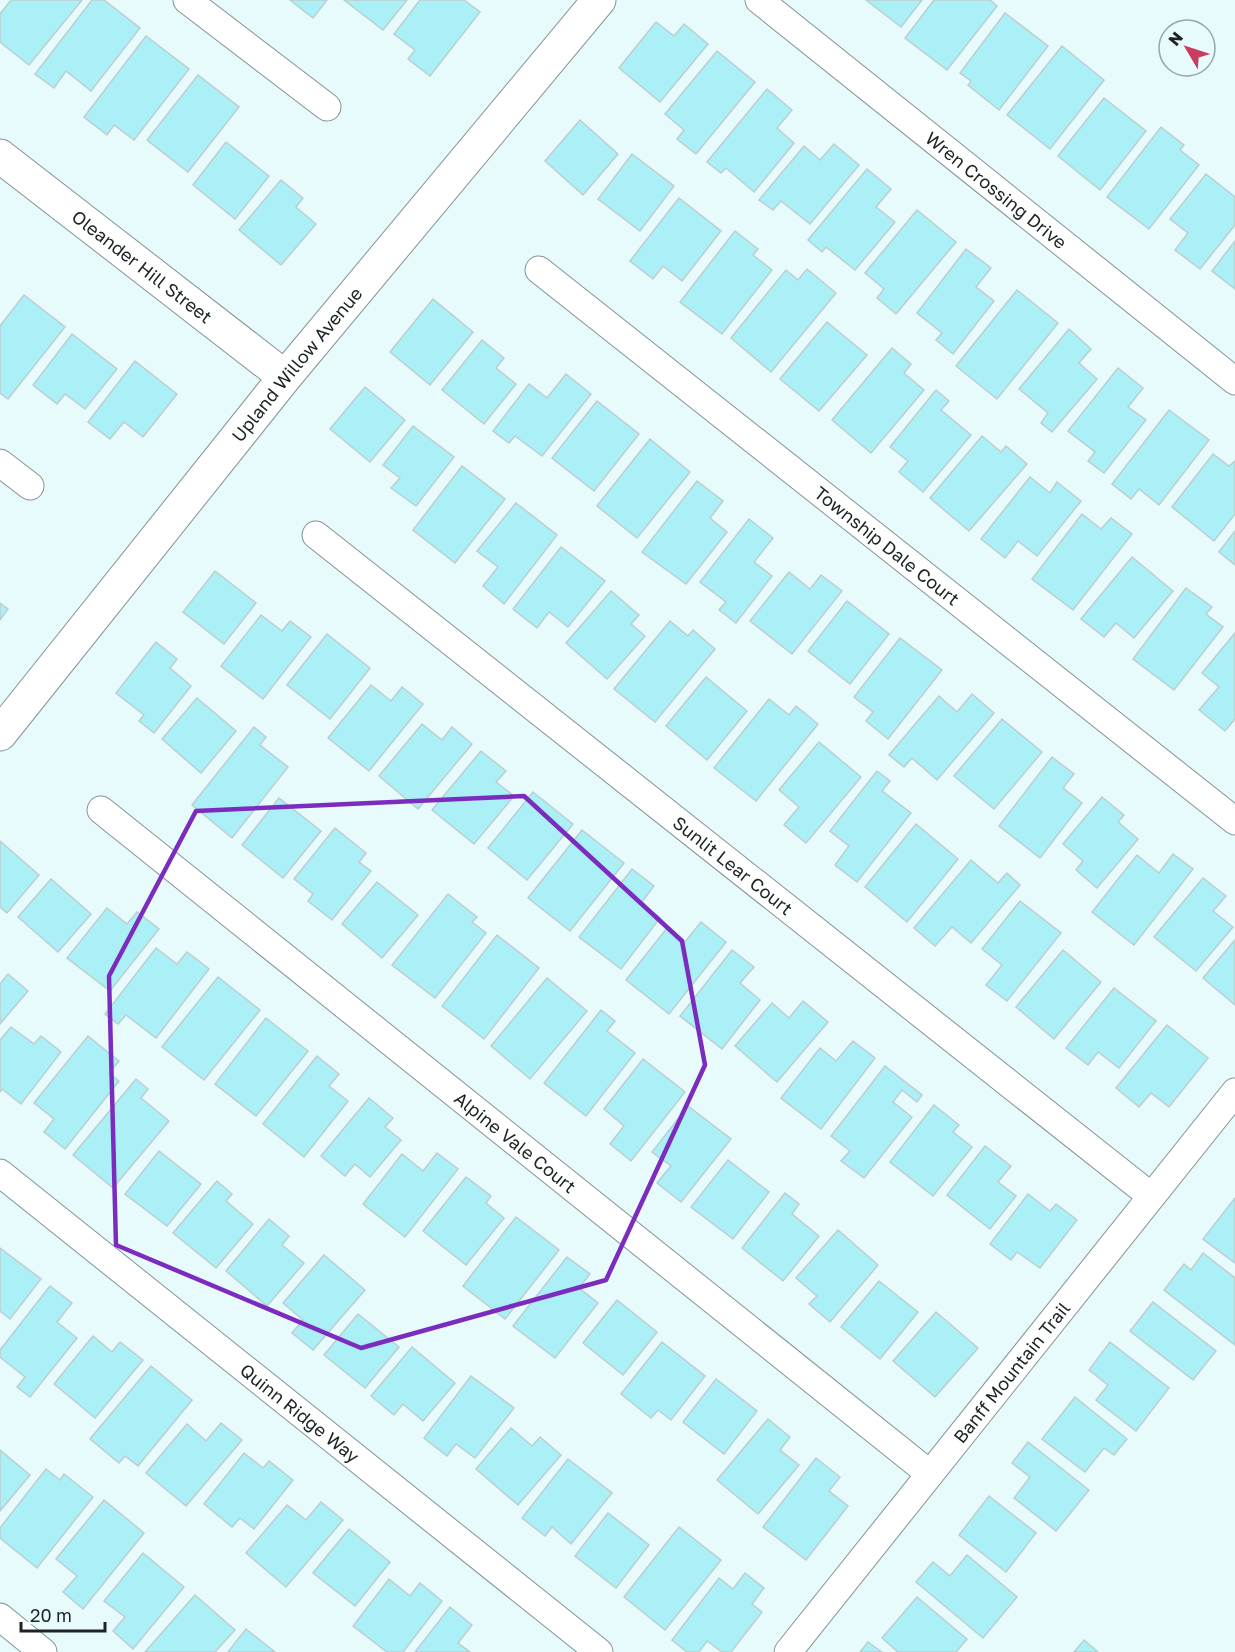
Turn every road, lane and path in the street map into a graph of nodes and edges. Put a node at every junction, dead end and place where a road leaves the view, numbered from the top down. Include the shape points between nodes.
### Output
1 (187, 0) edge
2 (599, 0) edge
3 (759, 0) edge
4 (327, 106) dead end
5 (0, 156) edge
6 (539, 270) dead end
7 (285, 377) junction
8 (1235, 381) edge
9 (0, 463) edge
10 (30, 486) dead end
11 (316, 536) dead end
12 (0, 734) edge
13 (101, 810) dead end
14 (1235, 821) edge
15 (1235, 1092) edge
16 (0, 1173) edge
17 (1151, 1196) junction
18 (930, 1474) junction
19 (0, 1617) edge
20 (43, 1652) edge
21 (599, 1652) edge
22 (788, 1652) edge

1 - 4 street
2 - 7 street, Upland Willow Avenue
3 - 8 street, Wren Crossing Drive
5 - 7 street, Oleander Hill Street
6 - 14 street, Township Dale Court
7 - 12 street, Upland Willow Avenue
9 - 10 street
11 - 17 street, Sunlit Lear Court
13 - 18 street, Alpine Vale Court
15 - 17 street, Banff Mountain Trail
16 - 21 street, Quinn Ridge Way
17 - 18 street, Banff Mountain Trail
18 - 22 street, Banff Mountain Trail
19 - 20 street

